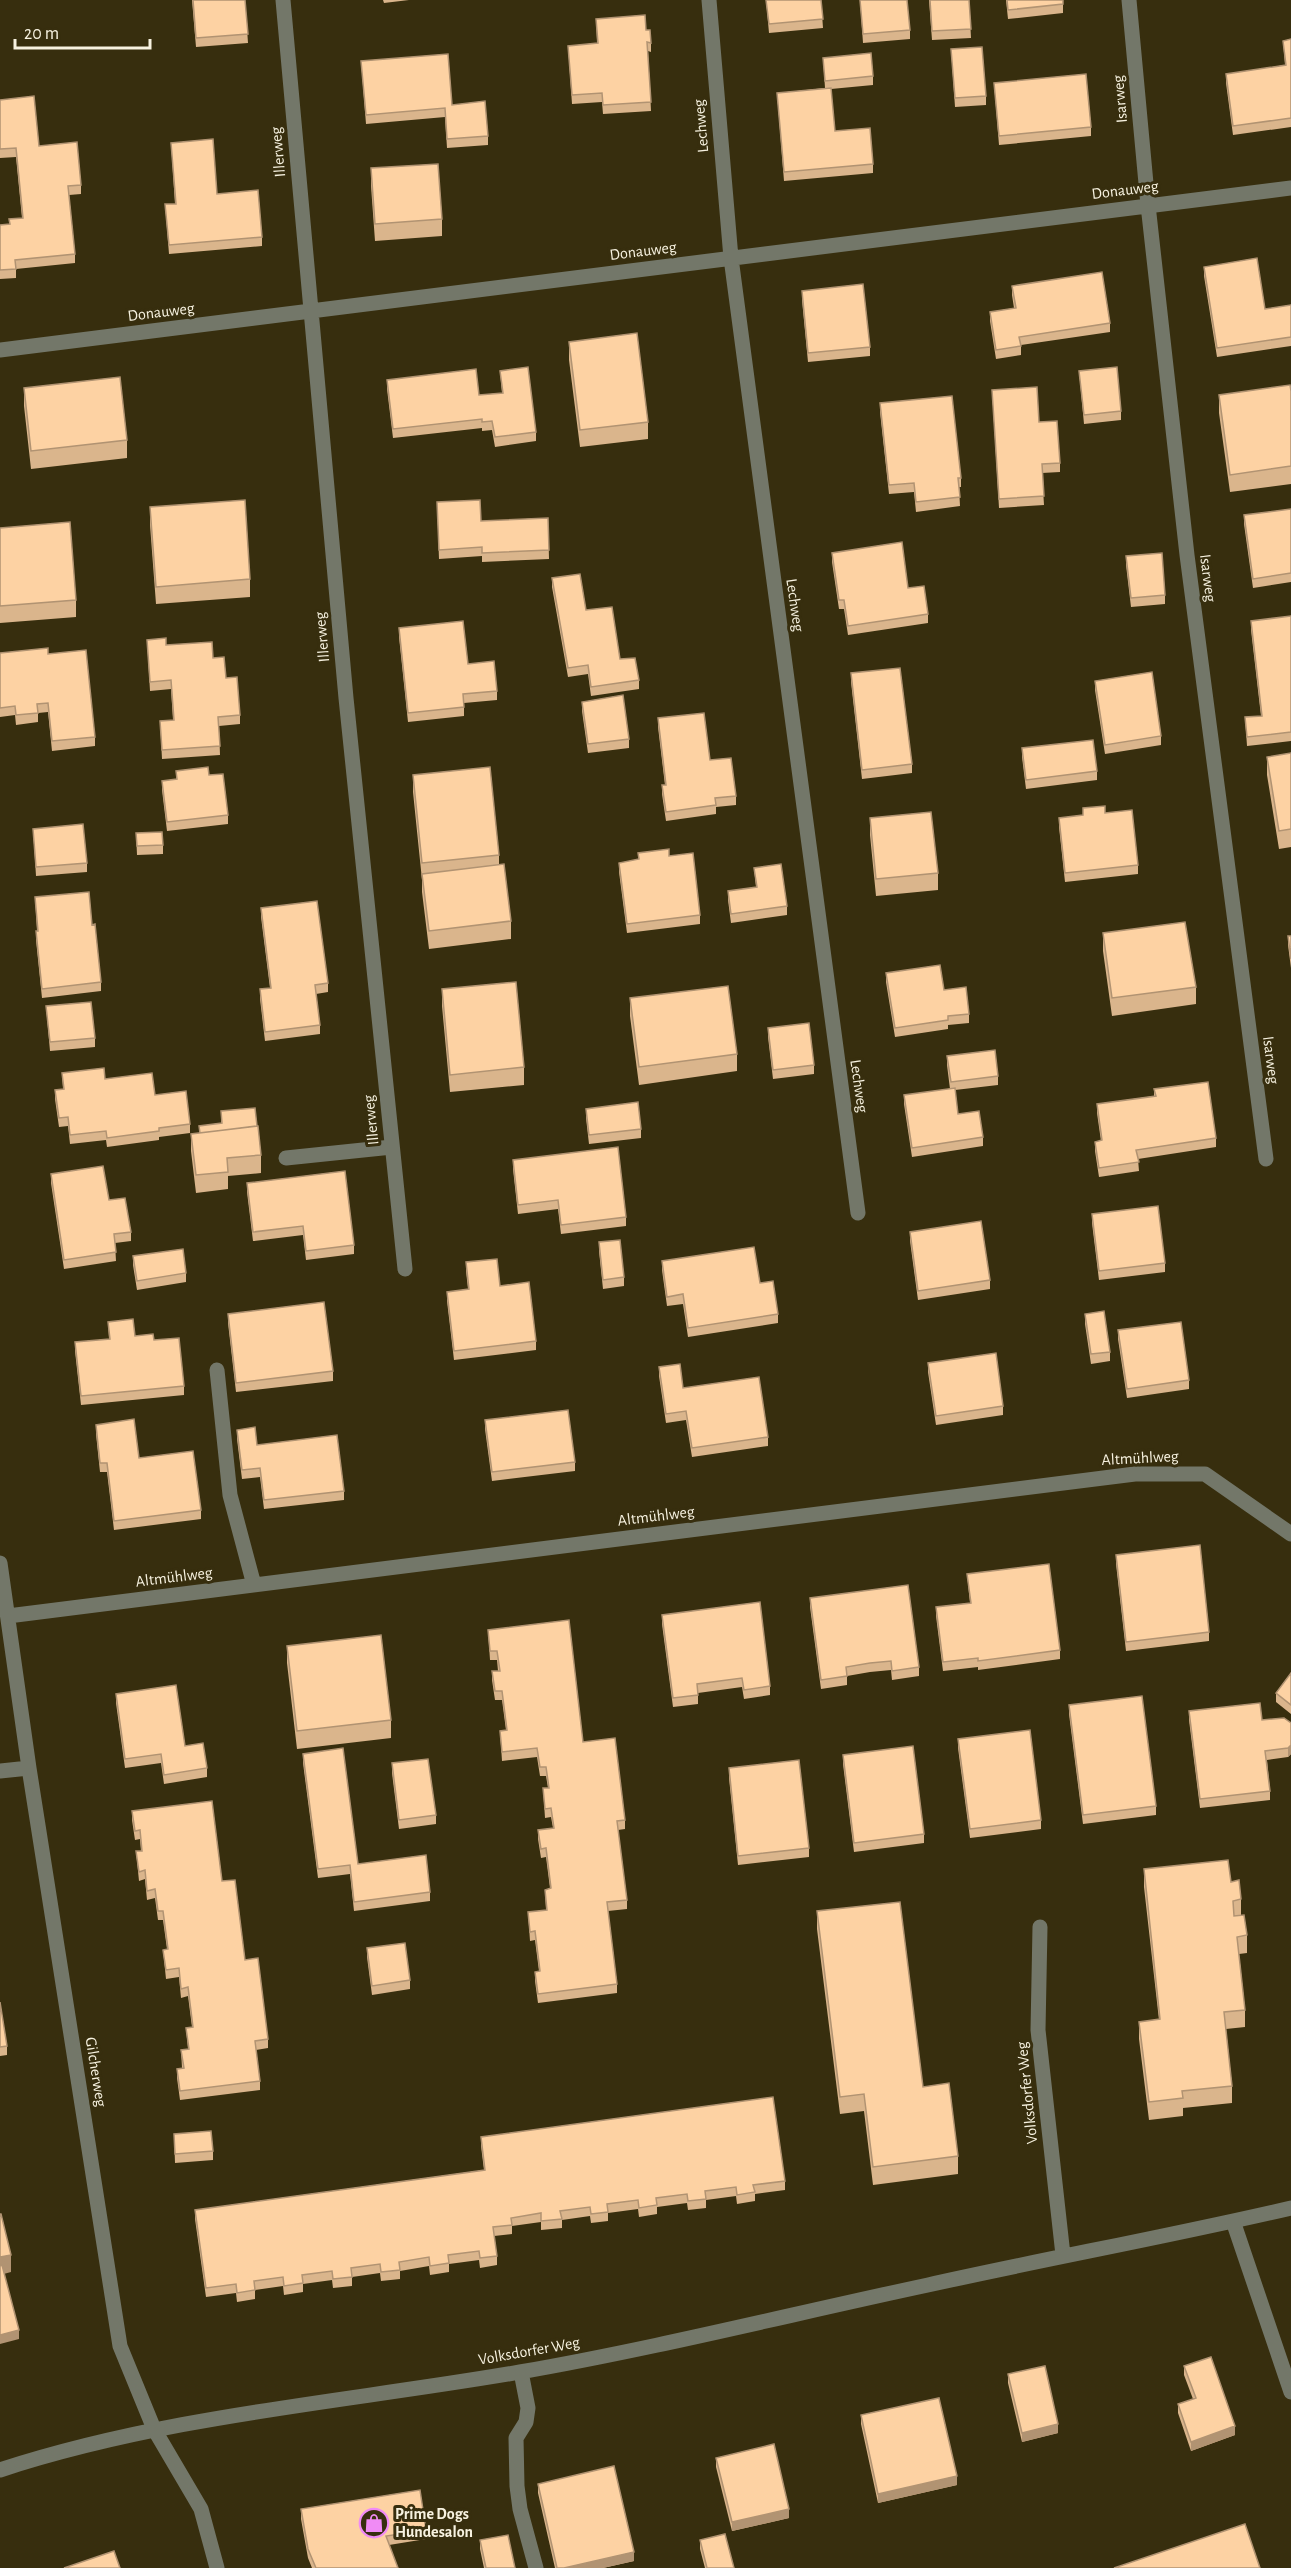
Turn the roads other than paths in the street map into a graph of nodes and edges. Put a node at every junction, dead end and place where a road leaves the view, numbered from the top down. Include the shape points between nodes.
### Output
1 (283, 0) edge
2 (709, 0) edge
3 (1129, 0) edge
4 (1291, 188) edge
5 (1148, 205) junction
6 (730, 258) junction
7 (309, 311) junction
8 (0, 350) edge
9 (392, 1147) junction
10 (286, 1158) dead end
11 (1266, 1159) dead end
12 (858, 1213) dead end
13 (405, 1269) dead end
14 (217, 1370) dead end
15 (1291, 1534) edge
16 (0, 1563) edge
17 (254, 1585) junction
18 (9, 1616) junction
19 (29, 1768) junction
20 (0, 1771) edge
21 (1040, 1927) dead end
22 (1291, 2208) edge
23 (1233, 2221) junction
24 (1063, 2255) junction
25 (521, 2372) junction
26 (1291, 2392) edge
27 (154, 2429) junction
28 (0, 2470) edge
29 (217, 2568) edge
30 (536, 2568) edge

1 - 7 street, Illerweg
2 - 6 street, Lechweg
3 - 5 street, Isarweg
4 - 5 street, Donauweg
5 - 6 street, Donauweg
5 - 11 street, Isarweg via 1187,555
6 - 7 street, Donauweg
6 - 12 street, Lechweg
7 - 8 street, Donauweg
7 - 9 street, Illerweg
9 - 10 street
9 - 13 street, Illerweg
14 - 17 street via 230,1495
15 - 17 street, Altmühlweg via 1206,1474 1135,1474
16 - 18 street, Gilcherweg
17 - 18 street, Altmühlweg
18 - 19 street, Gilcherweg
19 - 20 street
19 - 27 street, Gilcherweg via 120,2346
21 - 24 street, Volksdorfer Weg via 1038,2030
22 - 23 street, Volksdorfer Weg
23 - 24 street, Volksdorfer Weg
23 - 26 street
24 - 25 street, Volksdorfer Weg via 675,2342
25 - 27 street, Volksdorfer Weg
25 - 30 street via 528,2408 526,2422 516,2438 517,2486
27 - 28 street, Volksdorfer Weg via 58,2451
27 - 29 street, Gilcherweg via 201,2509

